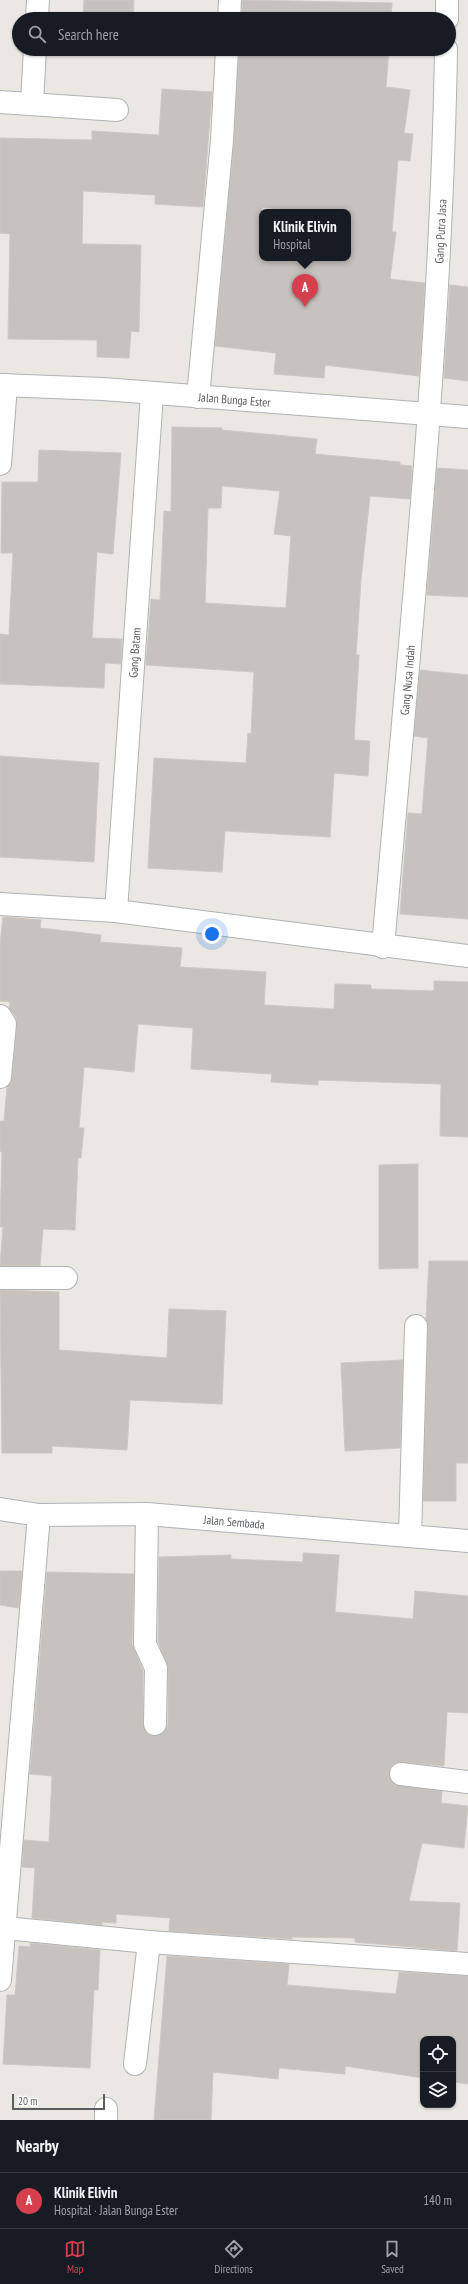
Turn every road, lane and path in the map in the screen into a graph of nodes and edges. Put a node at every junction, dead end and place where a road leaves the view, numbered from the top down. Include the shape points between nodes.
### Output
1 (38, 0) edge
2 (230, 0) edge
3 (447, 0) edge
4 (37, 12) edge
5 (229, 12) edge
6 (447, 12) edge
7 (35, 56) edge
8 (228, 56) edge
9 (446, 56) edge
10 (0, 102) edge
11 (32, 103) junction
12 (117, 110) dead end
13 (3, 385) edge
14 (152, 394) junction
15 (198, 397) junction
16 (430, 414) junction
17 (468, 417) edge
18 (0, 464) edge
19 (0, 904) edge
20 (116, 911) junction
21 (383, 947) junction
22 (468, 956) edge
23 (0, 1016) edge
24 (0, 1077) edge
25 (0, 1278) edge
26 (66, 1278) dead end
27 (416, 1326) dead end
28 (0, 1509) edge
29 (147, 1514) junction
30 (39, 1515) junction
31 (410, 1536) junction
32 (468, 1540) edge
33 (156, 1724) dead end
34 (401, 1774) dead end
35 (468, 1782) edge
36 (5, 1928) junction
37 (149, 1942) junction
38 (468, 1964) edge
39 (0, 1980) edge
40 (135, 2064) dead end

1 - 4 street
2 - 5 street
3 - 6 street
7 - 11 street
8 - 15 street
9 - 16 street, Gang Putra Jasa
10 - 11 street
11 - 12 street
13 - 14 street, Jalan Bunga Ester via 103,389
13 - 18 street
14 - 15 street, Jalan Bunga Ester
14 - 20 street, Gang Batam
15 - 16 street, Jalan Bunga Ester
16 - 17 street, Jalan Bunga Ester
16 - 21 street, Gang Nusa Indah
19 - 20 street
20 - 21 street
21 - 22 street
23 - 24 street via 5,1024
25 - 26 street
27 - 31 street
28 - 30 street, Jalan Sembada
29 - 30 street, Jalan Sembada
29 - 31 street, Jalan Sembada
29 - 33 street via 145,1644 156,1668
30 - 36 street
31 - 32 street, Jalan Sembada
34 - 35 street
36 - 37 street
36 - 39 street
37 - 38 street
37 - 40 street

